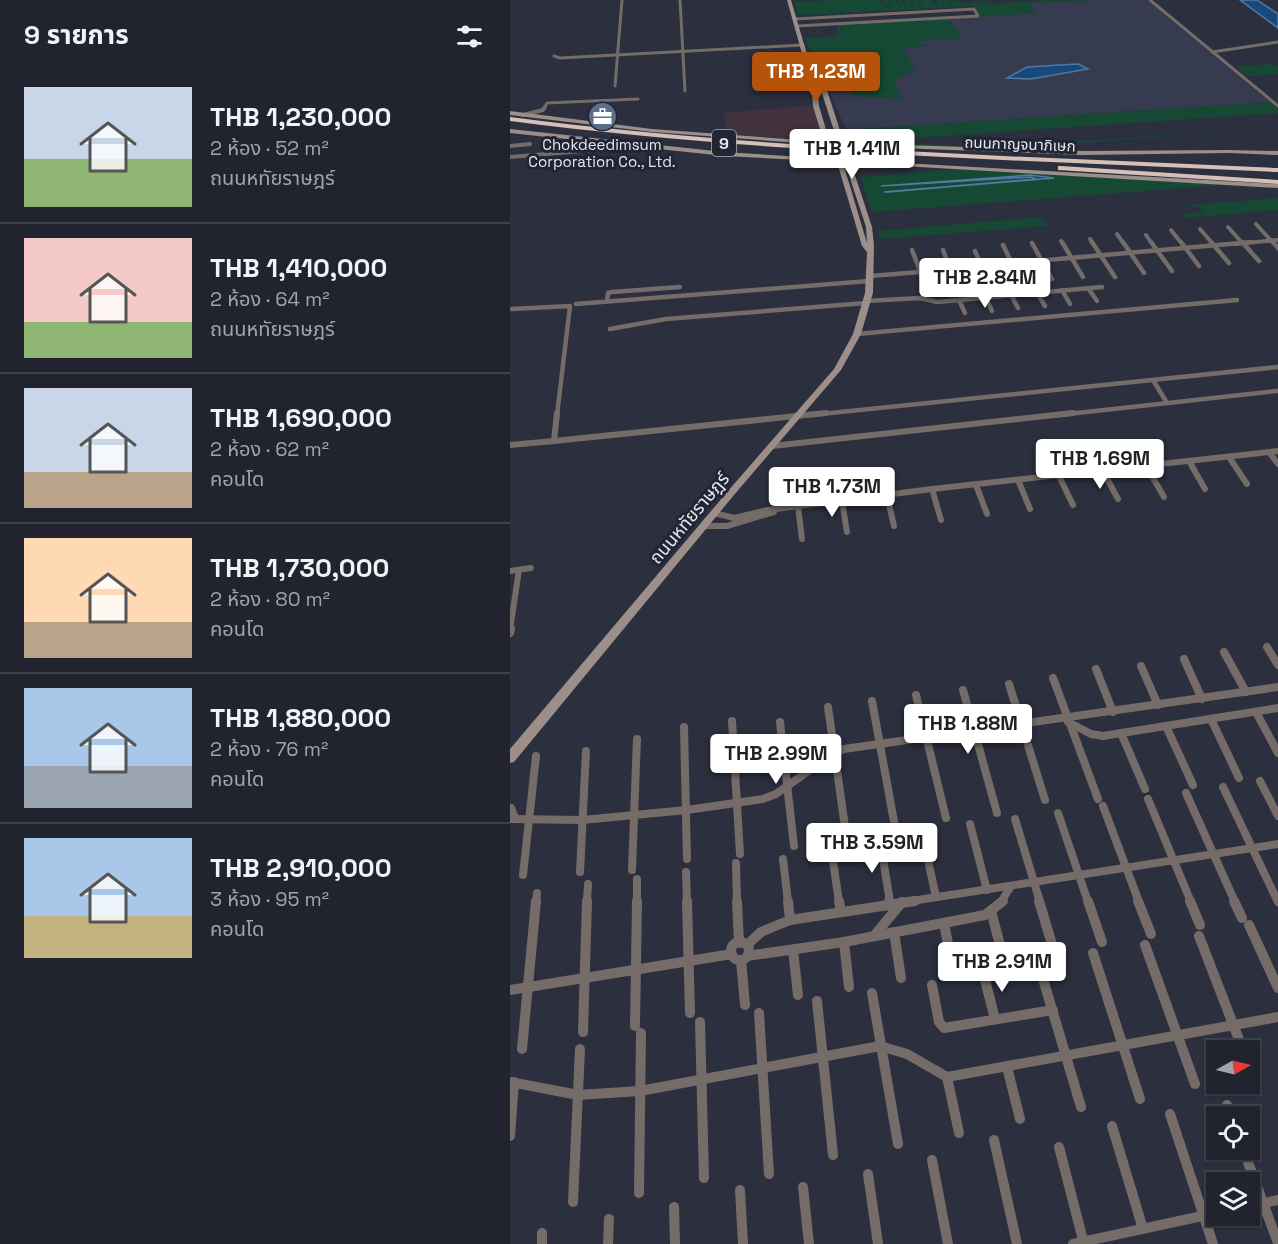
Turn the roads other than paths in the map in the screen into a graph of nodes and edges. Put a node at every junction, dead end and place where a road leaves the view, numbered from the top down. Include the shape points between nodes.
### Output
1 (622, 0) edge
2 (680, 0) edge
3 (789, 0) edge
4 (1150, 0) edge
5 (884, 14) junction
6 (795, 19) junction
7 (887, 21) junction
8 (797, 26) junction
9 (1278, 42) edge
10 (803, 45) junction
11 (682, 52) junction
12 (805, 52) junction
13 (1213, 53) junction
14 (554, 56) dead end
15 (618, 56) junction
16 (814, 84) junction
17 (822, 84) junction
18 (615, 86) dead end
19 (685, 92) dead end
20 (638, 99) dead end
21 (1278, 106) edge
22 (510, 113) edge
23 (829, 114) junction
24 (522, 118) junction
25 (510, 119) edge
26 (510, 124) edge
27 (510, 131) edge
28 (816, 142) junction
29 (530, 144) dead end
30 (853, 144) junction
31 (510, 146) edge
32 (642, 146) junction
33 (1278, 153) edge
34 (1000, 156) junction
35 (512, 157) edge
36 (828, 160) junction
37 (859, 162) junction
38 (1278, 162) edge
39 (1014, 164) junction
40 (512, 165) dead end
41 (856, 170) junction
42 (1278, 170) edge
43 (837, 171) junction
44 (1278, 175) edge
45 (1278, 184) edge
46 (1256, 224) dead end
47 (860, 227) junction
48 (869, 227) junction
49 (1228, 227) dead end
50 (1200, 229) dead end
51 (1171, 230) dead end
52 (1117, 234) dead end
53 (1146, 235) dead end
54 (1090, 238) dead end
55 (1278, 240) edge
56 (1061, 241) dead end
57 (1271, 241) junction
58 (1032, 243) dead end
59 (1243, 243) junction
60 (1003, 245) dead end
61 (1214, 246) junction
62 (1185, 248) junction
63 (1278, 248) edge
64 (912, 250) dead end
65 (944, 250) dead end
66 (1157, 250) junction
67 (870, 251) junction
68 (975, 251) dead end
69 (1130, 253) junction
70 (1100, 256) junction
71 (1071, 258) junction
72 (1041, 261) junction
73 (1259, 261) dead end
74 (1011, 263) junction
75 (1229, 263) dead end
76 (982, 266) junction
77 (1199, 266) dead end
78 (949, 268) junction
79 (920, 271) junction
80 (1172, 271) dead end
81 (1144, 273) dead end
82 (870, 277) junction
83 (1083, 277) dead end
84 (1115, 277) dead end
85 (1052, 279) dead end
86 (1021, 282) dead end
87 (990, 285) dead end
88 (680, 286) dead end
89 (1102, 287) dead end
90 (1088, 288) junction
91 (959, 289) dead end
92 (642, 290) junction
93 (1062, 290) junction
94 (928, 292) dead end
95 (1037, 292) junction
96 (1011, 295) junction
97 (986, 297) junction
98 (640, 299) junction
99 (959, 300) junction
100 (1237, 300) dead end
101 (1096, 301) dead end
102 (607, 302) junction
103 (866, 302) junction
104 (576, 304) dead end
105 (1070, 304) dead end
106 (1045, 306) dead end
107 (1018, 308) dead end
108 (512, 309) dead end
109 (992, 311) dead end
110 (965, 313) dead end
111 (610, 329) dead end
112 (857, 334) junction
113 (1278, 367) edge
114 (1154, 380) junction
115 (1277, 391) edge
116 (1167, 403) junction
117 (798, 415) junction
118 (554, 441) junction
119 (774, 444) junction
120 (510, 445) edge
121 (1278, 451) edge
122 (1269, 452) junction
123 (1229, 457) junction
124 (1189, 461) junction
125 (1278, 464) edge
126 (1146, 466) junction
127 (1103, 471) junction
128 (1059, 476) junction
129 (1018, 480) junction
130 (1247, 484) dead end
131 (976, 485) junction
132 (932, 489) junction
133 (1205, 489) dead end
134 (887, 496) junction
135 (1164, 497) dead end
136 (1118, 499) dead end
137 (842, 501) junction
138 (1073, 505) dead end
139 (798, 506) junction
140 (1030, 509) dead end
141 (778, 510) junction
142 (714, 513) junction
143 (987, 514) dead end
144 (734, 518) junction
145 (941, 520) dead end
146 (704, 526) junction
147 (727, 526) junction
148 (894, 526) dead end
149 (847, 532) dead end
150 (802, 539) dead end
151 (531, 568) dead end
152 (519, 570) junction
153 (510, 571) edge
154 (510, 633) edge
155 (1267, 647) dead end
156 (1224, 652) dead end
157 (1184, 659) dead end
158 (1278, 665) edge
159 (1141, 666) dead end
160 (1096, 669) dead end
161 (1053, 678) dead end
162 (1009, 684) dead end
163 (1278, 687) edge
164 (963, 690) dead end
165 (1246, 692) junction
166 (915, 695) dead end
167 (1202, 699) junction
168 (872, 701) dead end
169 (1158, 705) junction
170 (828, 707) dead end
171 (1278, 708) edge
172 (1113, 712) junction
173 (1256, 712) junction
174 (1211, 719) junction
175 (1067, 720) junction
176 (732, 722) dead end
177 (780, 722) dead end
178 (1021, 723) junction
179 (1166, 726) junction
180 (684, 727) dead end
181 (974, 730) junction
182 (1121, 733) junction
183 (926, 737) junction
184 (637, 739) dead end
185 (880, 743) junction
186 (586, 751) dead end
187 (834, 753) junction
188 (1278, 753) edge
189 (536, 756) dead end
190 (510, 758) edge
191 (1239, 778) dead end
192 (1260, 781) dead end
193 (789, 785) junction
194 (1192, 785) dead end
195 (1223, 787) dead end
196 (1145, 789) dead end
197 (1186, 793) dead end
198 (1148, 799) dead end
199 (1045, 800) dead end
200 (737, 803) junction
201 (511, 808) edge
202 (687, 810) junction
203 (998, 813) dead end
204 (1058, 813) dead end
205 (634, 815) junction
206 (1278, 816) edge
207 (512, 818) edge
208 (946, 818) dead end
209 (1015, 819) dead end
210 (582, 820) junction
211 (530, 821) junction
212 (970, 824) dead end
213 (895, 827) dead end
214 (922, 833) dead end
215 (846, 834) dead end
216 (880, 840) dead end
217 (1278, 844) edge
218 (794, 846) dead end
219 (831, 847) dead end
220 (1252, 848) junction
221 (741, 854) dead end
222 (1214, 855) junction
223 (783, 858) dead end
224 (687, 859) dead end
225 (1174, 861) junction
226 (736, 863) dead end
227 (1126, 869) junction
228 (632, 870) dead end
229 (580, 872) dead end
230 (686, 872) dead end
231 (523, 875) dead end
232 (1080, 876) junction
233 (637, 879) dead end
234 (1034, 883) junction
235 (588, 884) dead end
236 (1011, 886) junction
237 (987, 890) junction
238 (537, 893) dead end
239 (936, 897) junction
240 (902, 902) junction
241 (1278, 902) edge
242 (890, 904) junction
243 (991, 911) junction
244 (841, 912) junction
245 (790, 920) junction
246 (944, 924) junction
247 (1200, 925) dead end
248 (894, 932) junction
249 (1151, 934) dead end
250 (874, 936) junction
251 (1199, 936) dead end
252 (844, 942) junction
253 (1102, 942) dead end
254 (743, 944) junction
255 (1145, 945) dead end
256 (793, 950) junction
257 (1054, 951) dead end
258 (1093, 953) dead end
259 (732, 954) junction
260 (744, 958) junction
261 (1004, 960) dead end
262 (689, 961) junction
263 (1038, 962) dead end
264 (953, 968) dead end
265 (636, 970) junction
266 (983, 972) dead end
267 (585, 978) junction
268 (901, 978) dead end
269 (932, 985) dead end
270 (528, 987) junction
271 (849, 987) dead end
272 (1278, 988) edge
273 (510, 990) edge
274 (872, 993) dead end
275 (798, 995) dead end
276 (817, 1001) dead end
277 (745, 1005) dead end
278 (1053, 1010) junction
279 (759, 1013) dead end
280 (690, 1014) dead end
281 (1278, 1017) edge
282 (994, 1020) junction
283 (700, 1022) dead end
284 (1234, 1026) junction
285 (583, 1032) dead end
286 (1178, 1035) junction
287 (1239, 1040) edge
288 (1122, 1045) junction
289 (880, 1046) junction
290 (522, 1049) dead end
291 (580, 1049) dead end
292 (1066, 1055) junction
293 (822, 1056) junction
294 (1007, 1067) junction
295 (762, 1069) junction
296 (947, 1077) junction
297 (701, 1080) junction
298 (512, 1082) edge
299 (1195, 1084) dead end
300 (640, 1091) junction
301 (578, 1095) junction
302 (1140, 1099) dead end
303 (1081, 1107) dead end
304 (1170, 1114) dead end
305 (1020, 1119) dead end
306 (1112, 1126) dead end
307 (959, 1133) dead end
308 (510, 1136) edge
309 (994, 1140) dead end
310 (898, 1144) dead end
311 (1059, 1147) dead end
312 (833, 1155) dead end
313 (932, 1160) dead end
314 (1247, 1160) edge
315 (769, 1174) dead end
316 (868, 1174) dead end
317 (704, 1178) dead end
318 (803, 1187) dead end
319 (740, 1190) dead end
320 (639, 1193) dead end
321 (1278, 1200) edge
322 (573, 1202) dead end
323 (1263, 1203) junction
324 (1260, 1204) edge
325 (674, 1207) dead end
326 (1205, 1216) junction
327 (609, 1219) dead end
328 (1143, 1229) junction
329 (1080, 1243) edge
330 (1278, 1243) edge
331 (608, 1244) edge
332 (675, 1244) edge
333 (743, 1244) edge
334 (809, 1244) edge
335 (878, 1244) edge
336 (948, 1244) edge
337 (1017, 1244) edge
338 (1213, 1244) edge

1 - 15 street
2 - 11 street
3 - 6 main road, ถนนหทัยราษฎร์
4 - 13 street
5 - 6 street
5 - 7 street
5 - 7 street via 974,9 978,16
6 - 8 main road, ถนนหทัยราษฎร์
7 - 8 street
8 - 10 main road, ถนนหทัยราษฎร์
9 - 13 street
10 - 11 street
10 - 12 main road, ถนนหทัยราษฎร์
11 - 15 street
11 - 19 street
12 - 16 main road, ถนนหทัยราษฎร์
12 - 17 main road, ถนนหทัยราษฎร์
13 - 21 street
14 - 15 street
15 - 18 street
16 - 23 main road, ถนนหทัยราษฎร์
16 - 28 main road via 825,136 823,141
17 - 23 main road, ถนนหทัยราษฎร์
17 - 30 main road via 830,95 844,139
20 - 24 street via 547,103 543,110 528,112
22 - 24 main road
23 - 47 main road, ถนนหทัยราษฎร์
23 - 48 main road, ถนนหทัยราษฎร์
24 - 25 highway, ถนนกาญจนาภิเษก / 9
24 - 28 main road
24 - 34 highway, ถนนกาญจนาภิเษก / 9 via 640,135 753,145
26 - 39 highway, ถนนกาญจนาภิเษก / 9 via 695,146
27 - 32 main road
28 - 30 main road
29 - 31 street
30 - 33 main road via 1084,153
32 - 35 street
32 - 36 main road
34 - 38 highway
34 - 42 highway, ถนนกาญจนาภิเษก / 9
35 - 40 street
36 - 37 main road
36 - 43 main road
37 - 41 main road
37 - 45 main road
39 - 44 highway, ถนนกาญจนาภิเษก / 9
39 - 45 highway
41 - 43 main road
41 - 48 main road via 870,214
43 - 47 main road via 853,223
46 - 57 street
47 - 67 main road, ถนนหทัยราษฎร์
48 - 67 main road, ถนนหทัยราษฎร์
49 - 59 street
50 - 61 street
51 - 62 street
52 - 69 street
53 - 66 street
54 - 70 street
55 - 57 street
56 - 71 street
57 - 59 street
57 - 63 street
58 - 72 street
59 - 61 street
59 - 73 street
60 - 74 street
61 - 62 street
61 - 75 street
62 - 66 street
62 - 77 street
64 - 79 street
65 - 78 street
66 - 69 street
66 - 80 street
67 - 82 main road, ถนนหทัยราษฎร์
68 - 76 street
69 - 70 street
69 - 81 street
70 - 71 street
70 - 84 street
71 - 72 street
71 - 83 street
72 - 74 street
72 - 85 street
74 - 76 street
74 - 86 street
76 - 78 street
76 - 87 street
78 - 79 street
78 - 91 street
79 - 82 street
79 - 94 street
82 - 98 street
82 - 103 main road, ถนนหทัยราษฎร์
88 - 92 street
89 - 90 street
90 - 93 street
90 - 101 street
92 - 98 street
92 - 102 street via 608,293
93 - 95 street
93 - 105 street
95 - 96 street
95 - 106 street
96 - 97 street
96 - 107 street
97 - 99 street
97 - 109 street
98 - 102 street
99 - 103 street
99 - 110 street
100 - 112 street
102 - 104 street
103 - 111 street via 666,319
103 - 112 main road, ถนนหทัยราษฎร์
108 - 118 street via 570,306
112 - 117 main road, ถนนหทัยราษฎร์ via 837,370
113 - 114 street
114 - 116 street
114 - 117 street
115 - 116 street
116 - 119 street
117 - 118 street
117 - 119 main road, ถนนหทัยราษฎร์
118 - 120 street
119 - 142 main road, ถนนหทัยราษฎร์
121 - 122 street
122 - 123 street
122 - 125 street
123 - 124 street
123 - 130 street
124 - 126 street
124 - 133 street
126 - 127 street
126 - 135 street
127 - 128 street
127 - 136 street
128 - 129 street
128 - 138 street
129 - 131 street
129 - 140 street
131 - 132 street
131 - 143 street
132 - 134 street
132 - 145 street
134 - 137 street
134 - 148 street
137 - 139 street
137 - 149 street
139 - 141 street
139 - 150 street
141 - 144 street
141 - 147 street
142 - 144 street
142 - 146 main road, ถนนหทัยราษฎร์
144 - 147 street
146 - 147 street
146 - 190 main road, ถนนหทัยราษฎร์
151 - 152 street
152 - 153 street
152 - 154 street
155 - 158 street
156 - 165 street
157 - 167 street
159 - 169 street
160 - 172 street
161 - 175 street
162 - 178 street
163 - 165 street
164 - 181 street
165 - 167 street
166 - 183 street
167 - 169 street
168 - 185 street
169 - 172 street
170 - 187 street
171 - 173 street
172 - 175 street
173 - 174 street
173 - 188 street
174 - 179 street
174 - 191 street
175 - 178 street
175 - 182 street via 1097,736
175 - 227 street
176 - 200 street
177 - 193 street
178 - 181 street
178 - 199 street
179 - 182 street
179 - 194 street
180 - 202 street
181 - 183 street
181 - 203 street
182 - 196 street
183 - 185 street
183 - 208 street
184 - 205 street
185 - 187 street
185 - 213 street
186 - 210 street
187 - 193 street
187 - 215 street
189 - 211 street
192 - 206 street
193 - 200 street via 763,799
193 - 218 street
195 - 220 street
197 - 222 street
198 - 225 street
200 - 202 street
200 - 221 street
201 - 207 street
202 - 205 street
202 - 224 street
204 - 232 street
205 - 210 street
205 - 228 street
207 - 211 street
209 - 234 street
210 - 211 street
210 - 229 street
211 - 231 street
212 - 237 street
214 - 239 street
216 - 242 street
217 - 220 street
219 - 244 street
220 - 222 street
220 - 241 street
222 - 225 street
222 - 272 street
223 - 245 street
225 - 227 street
225 - 247 street
226 - 254 street
227 - 232 street
227 - 249 street
230 - 262 street
232 - 234 street
232 - 253 street
233 - 265 street
234 - 236 street
234 - 257 street
235 - 267 street
236 - 237 street
236 - 243 street via 1005,899
237 - 239 street
238 - 270 street
239 - 240 street
240 - 242 street
240 - 250 street
242 - 244 street
243 - 246 street
243 - 261 street
244 - 245 street
245 - 254 street
246 - 248 street
246 - 264 street
248 - 250 street
248 - 268 street
250 - 252 street
251 - 284 street
252 - 256 street
252 - 271 street
254 - 259 street via 733,947
254 - 260 street via 749,950
255 - 286 street
256 - 260 street
256 - 275 street
258 - 288 street
259 - 260 street via 735,959
259 - 262 street
260 - 277 street
262 - 265 street
262 - 280 street
263 - 278 street
265 - 267 street
265 - 300 street
266 - 282 street
267 - 270 street
267 - 285 street
269 - 282 street via 939,1022 944,1028
270 - 273 street
270 - 290 street
274 - 289 street
276 - 293 street
278 - 282 street
278 - 292 street
279 - 295 street
281 - 284 street
283 - 297 street
284 - 286 street
284 - 287 street
286 - 288 street
286 - 299 street
288 - 292 street
288 - 302 street
289 - 293 street
289 - 296 street via 903,1051
289 - 310 street
291 - 301 street
292 - 294 street
292 - 303 street
293 - 295 street
293 - 312 street
294 - 296 street
294 - 305 street
295 - 297 street
295 - 315 street
296 - 307 street
297 - 300 street
297 - 317 street
298 - 301 street
298 - 308 street
300 - 301 street
300 - 320 street
301 - 322 street
304 - 326 street
306 - 328 street
309 - 337 street
311 - 329 street
313 - 336 street
314 - 323 street
316 - 335 street
318 - 334 street
319 - 333 street
321 - 323 street
323 - 324 street
323 - 330 street
325 - 332 street
326 - 328 street
326 - 338 street
327 - 331 street
328 - 329 street

